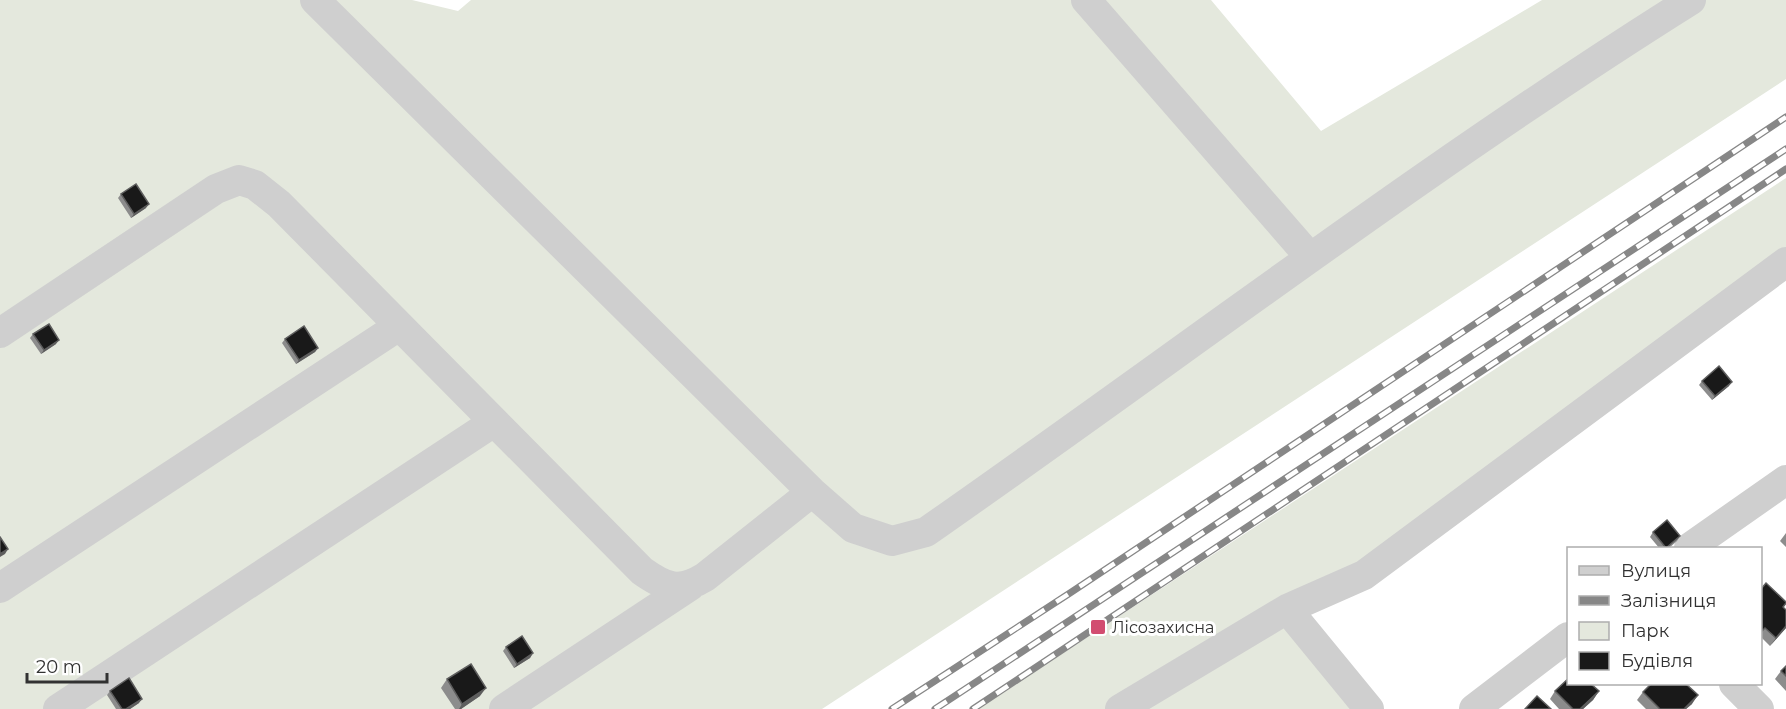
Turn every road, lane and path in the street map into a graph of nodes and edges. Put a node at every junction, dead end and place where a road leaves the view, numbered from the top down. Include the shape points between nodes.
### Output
1 (315, 0) edge
2 (1086, 0) edge
3 (1691, 0) edge
4 (1309, 256) junction
5 (1786, 262) edge
6 (399, 326) junction
7 (0, 333) edge
8 (494, 422) junction
9 (1786, 480) edge
10 (812, 492) junction
11 (1692, 547) edge
12 (690, 586) junction
13 (0, 588) edge
14 (1287, 609) junction
15 (1567, 639) edge
16 (1735, 685) edge
17 (58, 709) edge
18 (504, 709) edge
19 (1120, 709) edge
20 (1369, 709) edge
21 (1474, 709) edge
22 (1759, 709) edge

1 - 10 street
2 - 4 street
3 - 4 street via 1588,65
4 - 10 street via 926,532 892,541 853,528
5 - 14 street via 1364,575
6 - 7 street via 279,204 255,184 239,180 216,189
6 - 8 street
6 - 13 street
8 - 12 street via 642,571 657,583 672,588
8 - 17 street
9 - 11 street
10 - 12 street
12 - 18 street
14 - 19 street
14 - 20 street
15 - 21 street
16 - 22 street

